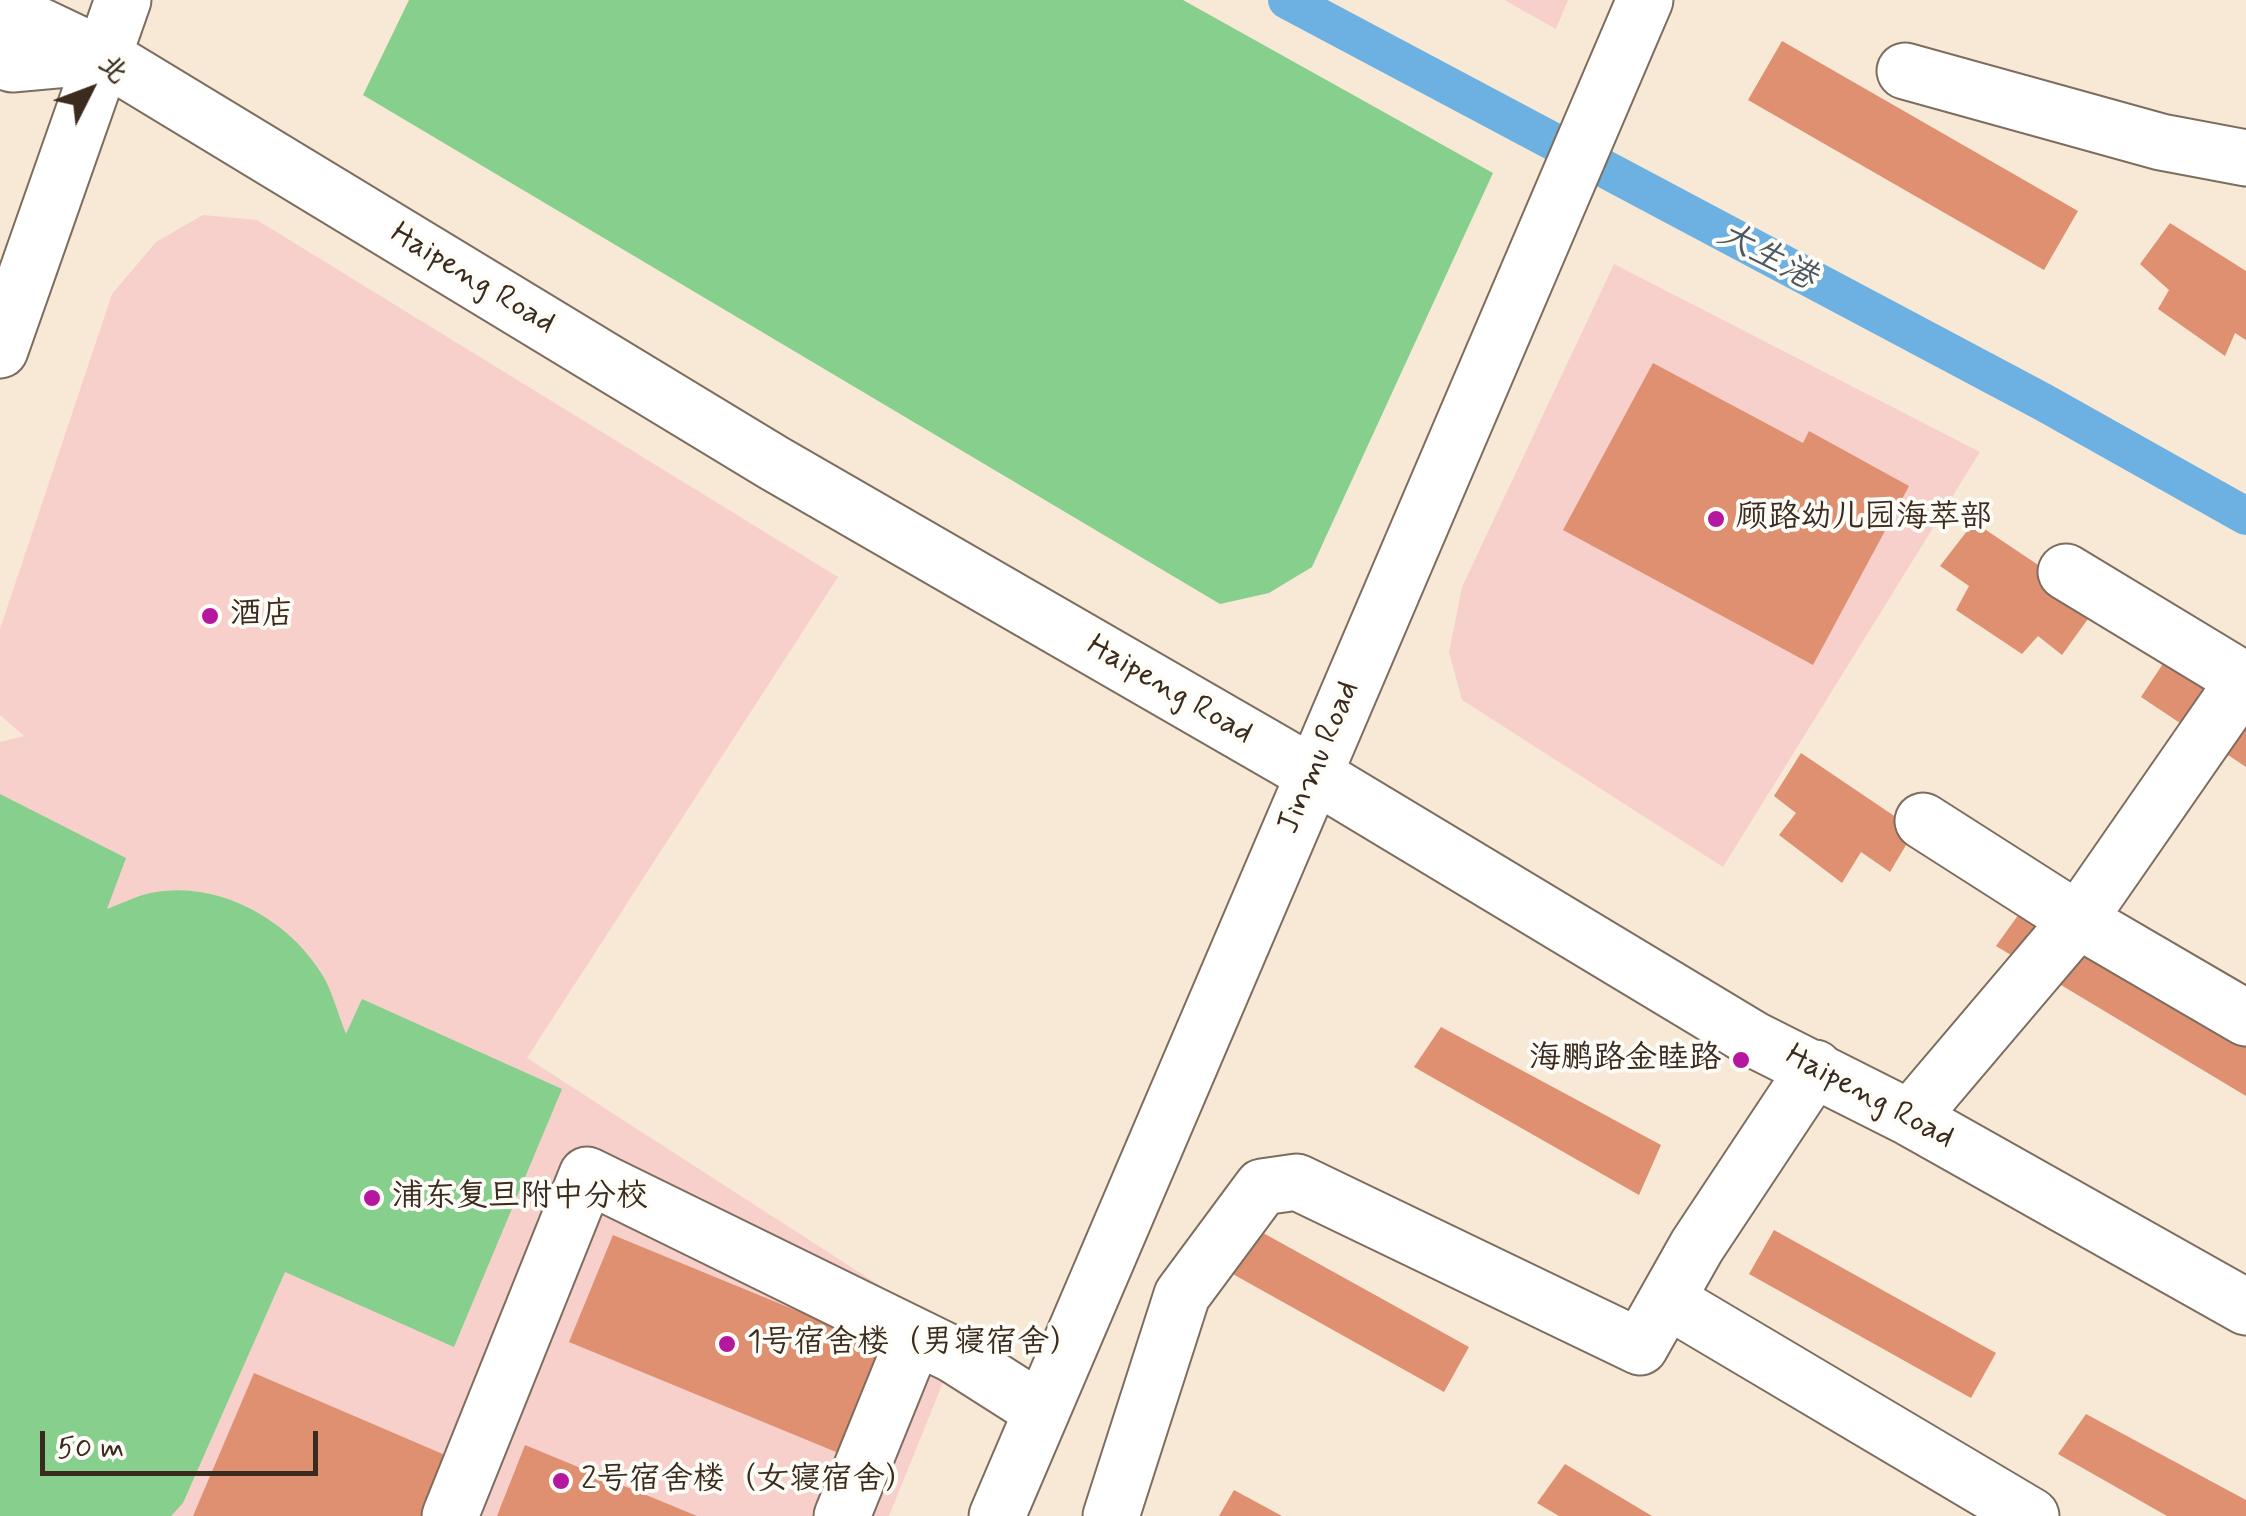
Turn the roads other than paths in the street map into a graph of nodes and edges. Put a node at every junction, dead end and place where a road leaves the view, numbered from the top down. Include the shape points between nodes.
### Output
1 (78, 0) edge
2 (123, 0) edge
3 (1645, 0) edge
4 (0, 8) edge
5 (103, 56) junction
6 (0, 60) edge
7 (1905, 70) dead end
8 (2246, 158) edge
9 (0, 350) edge
10 (2066, 572) dead end
11 (2246, 680) edge
12 (1313, 774) junction
13 (1923, 821) dead end
14 (2078, 920) junction
15 (2246, 1018) edge
16 (1815, 1068) junction
17 (1910, 1118) junction
18 (1668, 1300) junction
19 (2246, 1307) edge
20 (916, 1336) junction
21 (1042, 1410) junction
22 (450, 1516) edge
23 (842, 1516) edge
24 (998, 1516) edge
25 (1111, 1516) edge
26 (2032, 1516) edge

1 - 5 street
2 - 5 street
3 - 12 street, Jinmu Road
4 - 5 street, Haipeng Road
5 - 6 street
5 - 9 street
5 - 12 street, Haipeng Road via 757,453
7 - 8 street via 2161,142
10 - 11 street
11 - 14 street
12 - 16 street, Haipeng Road via 1753,1039
12 - 21 street, Jinmu Road
13 - 14 street
14 - 15 street
14 - 17 street
16 - 17 street, Haipeng Road
16 - 18 street
17 - 19 street, Haipeng Road
18 - 25 street via 1640,1348 1297,1182 1262,1187 1182,1294
18 - 26 street
20 - 21 street
20 - 22 street via 587,1175
20 - 23 street
21 - 24 street, Jinmu Road

